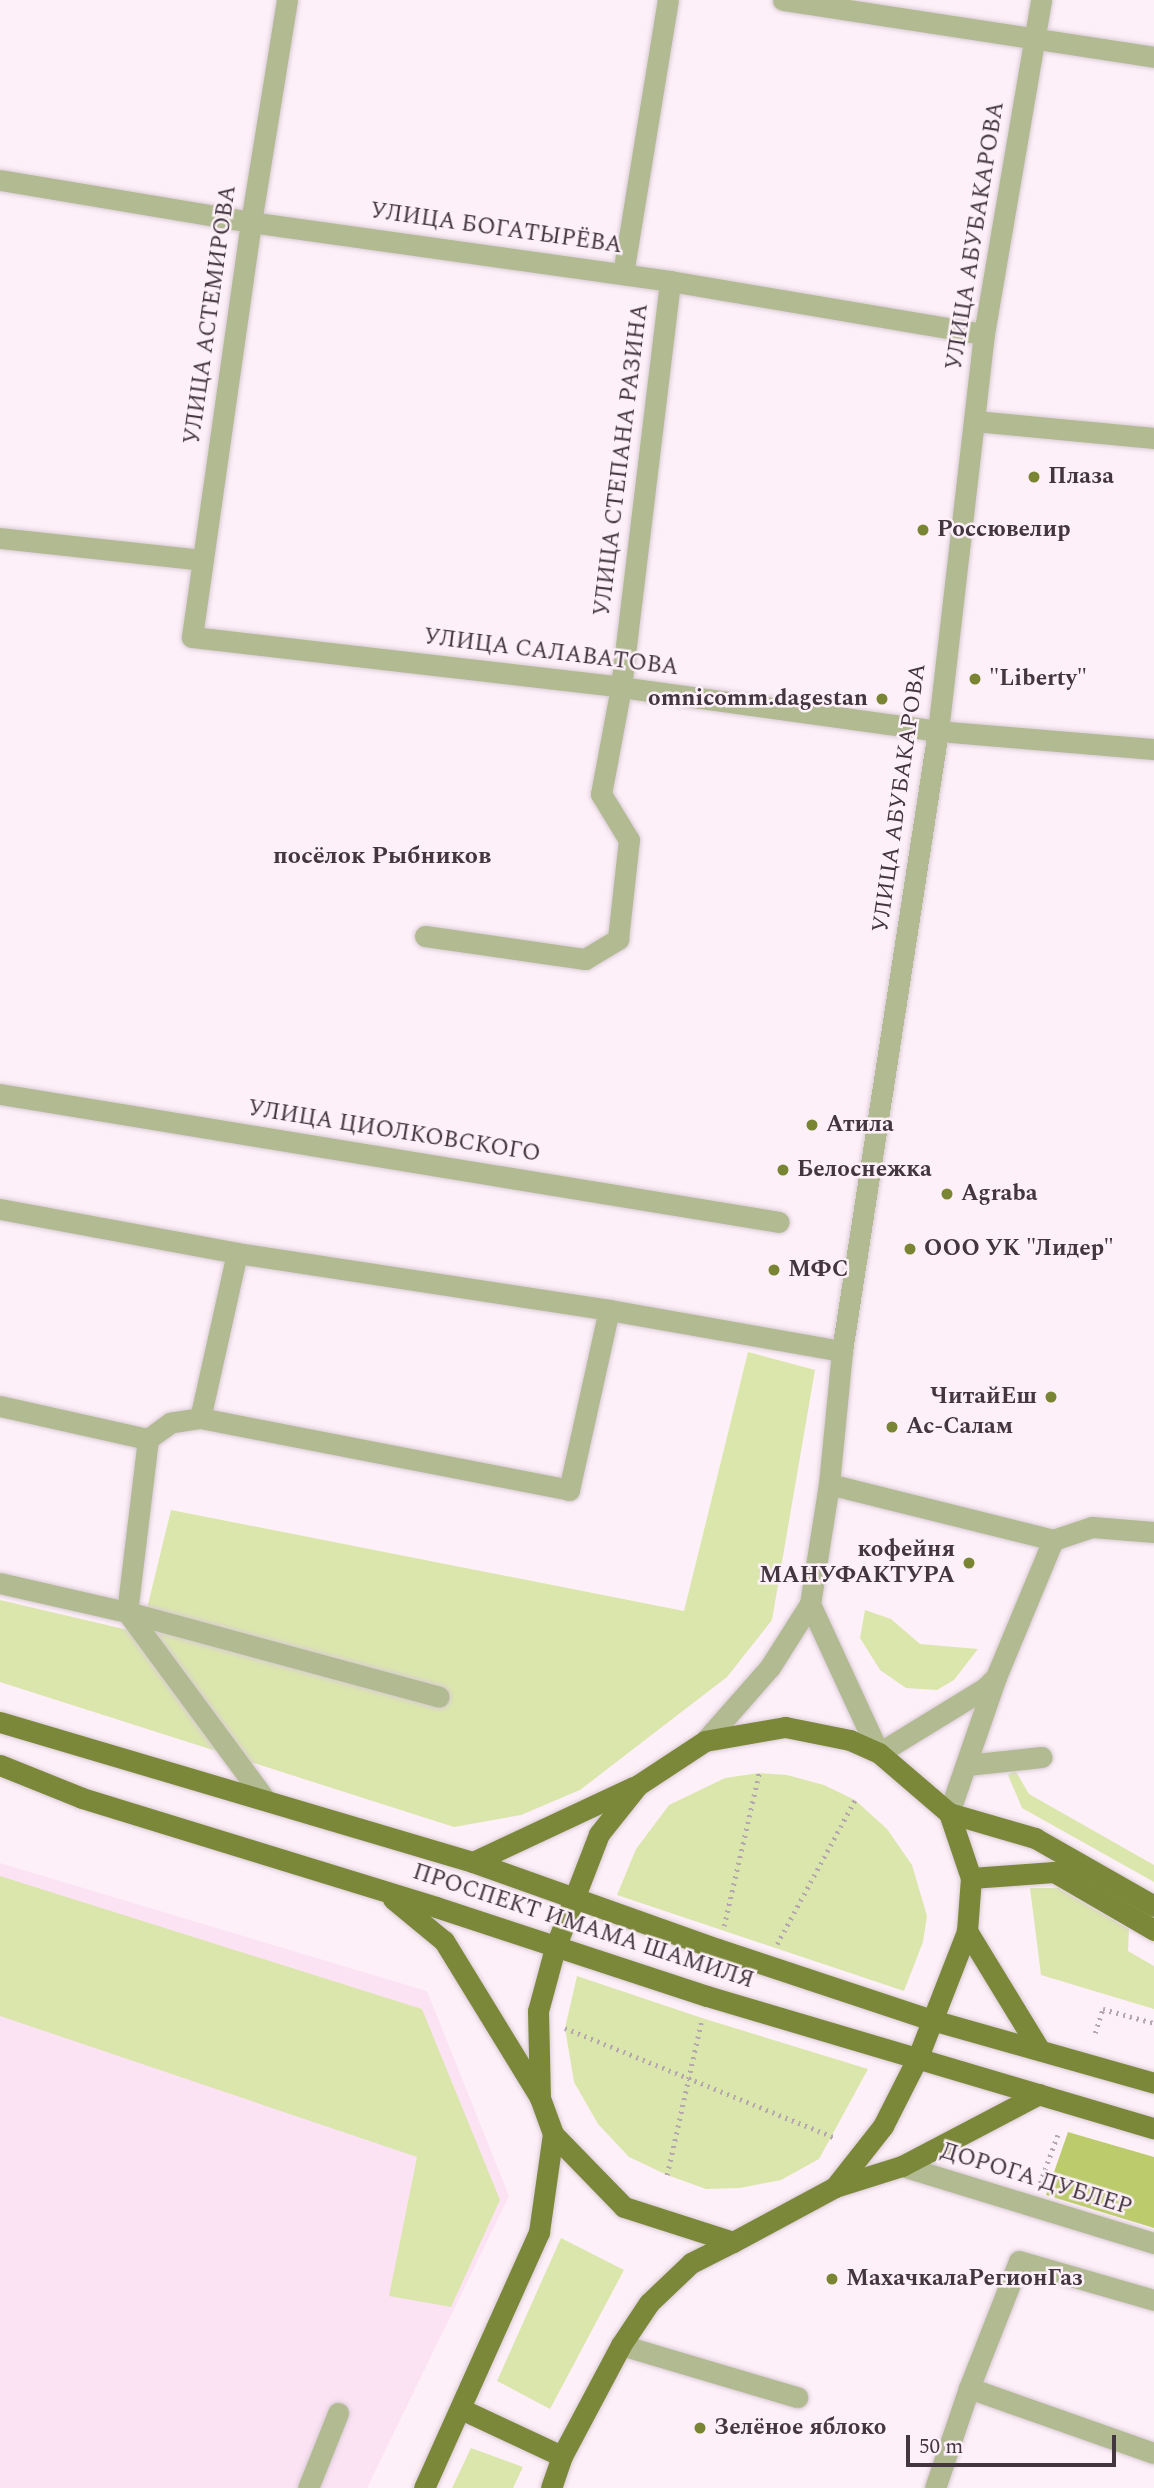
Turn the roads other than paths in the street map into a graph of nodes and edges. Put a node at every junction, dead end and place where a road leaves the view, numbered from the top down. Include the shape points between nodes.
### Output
1 (287, 0) edge
2 (668, 0) edge
3 (783, 0) edge
4 (1041, 0) edge
5 (1036, 36) junction
6 (1154, 57) edge
7 (0, 180) edge
8 (250, 222) junction
9 (623, 274) junction
10 (670, 281) junction
11 (984, 334) junction
12 (975, 421) junction
13 (1154, 438) edge
14 (0, 538) edge
15 (203, 561) junction
16 (192, 637) joint
17 (621, 687) junction
18 (938, 730) junction
19 (1154, 749) edge
20 (425, 936) dead end
21 (0, 1094) edge
22 (0, 1209) edge
23 (779, 1222) dead end
24 (237, 1253) junction
25 (609, 1310) junction
26 (842, 1351) junction
27 (0, 1406) edge
28 (200, 1418) junction
29 (148, 1438) junction
30 (829, 1484) junction
31 (1154, 1532) edge
32 (1053, 1540) junction
33 (0, 1583) edge
34 (810, 1604) junction
35 (127, 1612) junction
36 (996, 1677) junction
37 (439, 1697) dead end
38 (0, 1722) edge
39 (705, 1741) junction
40 (879, 1753) junction
41 (1042, 1757) dead end
42 (0, 1765) edge
43 (967, 1765) junction
44 (638, 1785) junction
45 (265, 1800) junction
46 (949, 1813) junction
47 (473, 1863) junction
48 (971, 1878) junction
49 (383, 1891) junction
50 (576, 1898) junction
51 (1154, 1906) edge
52 (1154, 1930) edge
53 (968, 1931) junction
54 (555, 1948) junction
55 (932, 2020) junction
56 (1039, 2049) junction
57 (918, 2057) junction
58 (1154, 2083) edge
59 (1039, 2094) junction
60 (540, 2098) junction
61 (1154, 2128) edge
62 (553, 2134) junction
63 (902, 2166) junction
64 (835, 2186) junction
65 (733, 2242) junction
66 (1154, 2244) edge
67 (1154, 2300) edge
68 (621, 2345) junction
69 (970, 2388) junction
70 (797, 2397) dead end
71 (461, 2409) junction
72 (338, 2413) dead end
73 (1154, 2453) edge
74 (562, 2456) junction
75 (308, 2488) edge
76 (424, 2488) edge
77 (553, 2488) edge
78 (936, 2488) edge

1 - 8 street, УЛИЦА АСТЕМИРОВА
2 - 9 street, УЛИЦА СТЕПАНА РАЗИНА
3 - 5 street
4 - 5 street, УЛИЦА АБУБАКАРОВА
5 - 6 street
5 - 11 street, УЛИЦА АБУБАКАРОВА
7 - 8 street, УЛИЦА БОГАТЫРЁВА
8 - 9 street, УЛИЦА БОГАТЫРЁВА
8 - 15 street, УЛИЦА АСТЕМИРОВА
9 - 10 street, УЛИЦА БОГАТЫРЁВА
10 - 11 street, УЛИЦА БОГАТЫРЁВА
10 - 17 street, УЛИЦА СТЕПАНА РАЗИНА
11 - 12 street, УЛИЦА АБУБАКАРОВА
12 - 13 street
12 - 18 street, УЛИЦА АБУБАКАРОВА
14 - 15 street
15 - 16 street, УЛИЦА АСТЕМИРОВА
16 - 17 street, УЛИЦА САЛАВАТОВА
17 - 18 street, УЛИЦА САЛАВАТОВА
17 - 20 street, УЛИЦА СТЕПАНА РАЗИНА via 601,794 629,840 618,939 584,959
18 - 19 street, УЛИЦА САЛАВАТОВА
18 - 26 street, УЛИЦА АБУБАКАРОВА
21 - 23 street, УЛИЦА ЦИОЛКОВСКОГО
22 - 24 street
24 - 25 street
24 - 28 street
25 - 26 street
25 - 28 street via 569,1490
26 - 30 street, УЛИЦА АБУБАКАРОВА
27 - 29 street
28 - 29 street via 170,1423
29 - 35 street
30 - 32 street
30 - 34 street, УЛИЦА АБУБАКАРОВА
31 - 32 street via 1092,1527
32 - 36 street
33 - 35 street
34 - 39 street, УЛИЦА АБУБАКАРОВА via 770,1667
34 - 40 street, УЛИЦА АБУБАКАРОВА
35 - 37 street
35 - 45 street
36 - 40 street
36 - 43 street
38 - 45 main road, ПРОСПЕКТ ИМАМА ШАМИЛЯ
39 - 40 main road, УЛИЦА АБУБАКАРОВА via 785,1727 850,1740
39 - 44 main road, УЛИЦА АБУБАКАРОВА
40 - 46 main road, УЛИЦА АБУБАКАРОВА
41 - 43 street
42 - 49 main road, ПРОСПЕКТ ИМАМА ШАМИЛЯ via 82,1798
43 - 46 street
44 - 47 main road
44 - 50 main road, УЛИЦА АБУБАКАРОВА via 599,1834
45 - 47 main road, ПРОСПЕКТ ИМАМА ШАМИЛЯ
46 - 48 main road
46 - 51 main road via 1035,1838
47 - 50 main road, ПРОСПЕКТ ИМАМА ШАМИЛЯ
48 - 52 main road via 1054,1872
48 - 53 main road
49 - 54 main road, ПРОСПЕКТ ИМАМА ШАМИЛЯ
49 - 60 main road via 444,1941
50 - 54 main road, УЛИЦА АБУБАКАРОВА
50 - 55 main road, ПРОСПЕКТ ИМАМА ШАМИЛЯ
53 - 55 main road
53 - 56 main road
54 - 57 main road, ПРОСПЕКТ ИМАМА ШАМИЛЯ
54 - 60 main road, УЛИЦА АБУБАКАРОВА via 538,2011
55 - 56 main road, ПРОСПЕКТ ИМАМА ШАМИЛЯ
55 - 57 main road
56 - 58 main road, ПРОСПЕКТ ИМАМА ШАМИЛЯ
57 - 59 main road, ПРОСПЕКТ ИМАМА ШАМИЛЯ
57 - 64 main road via 883,2126
59 - 61 main road, ПРОСПЕКТ ИМАМА ШАМИЛЯ
59 - 63 main road
60 - 62 main road, УЛИЦА АБУБАКАРОВА
62 - 65 main road, УЛИЦА АБУБАКАРОВА via 624,2207
62 - 71 main road, УЛИЦА АБУБАКАРОВА via 539,2232
63 - 64 main road
63 - 66 street, ДОРОГА ДУБЛЕР
64 - 65 main road
65 - 68 main road via 691,2263 649,2303
67 - 69 street via 1019,2261
68 - 70 street
68 - 74 main road
69 - 73 street
69 - 78 street
71 - 74 main road
71 - 76 main road, УЛИЦА АБУБАКАРОВА
72 - 75 street
74 - 77 main road

